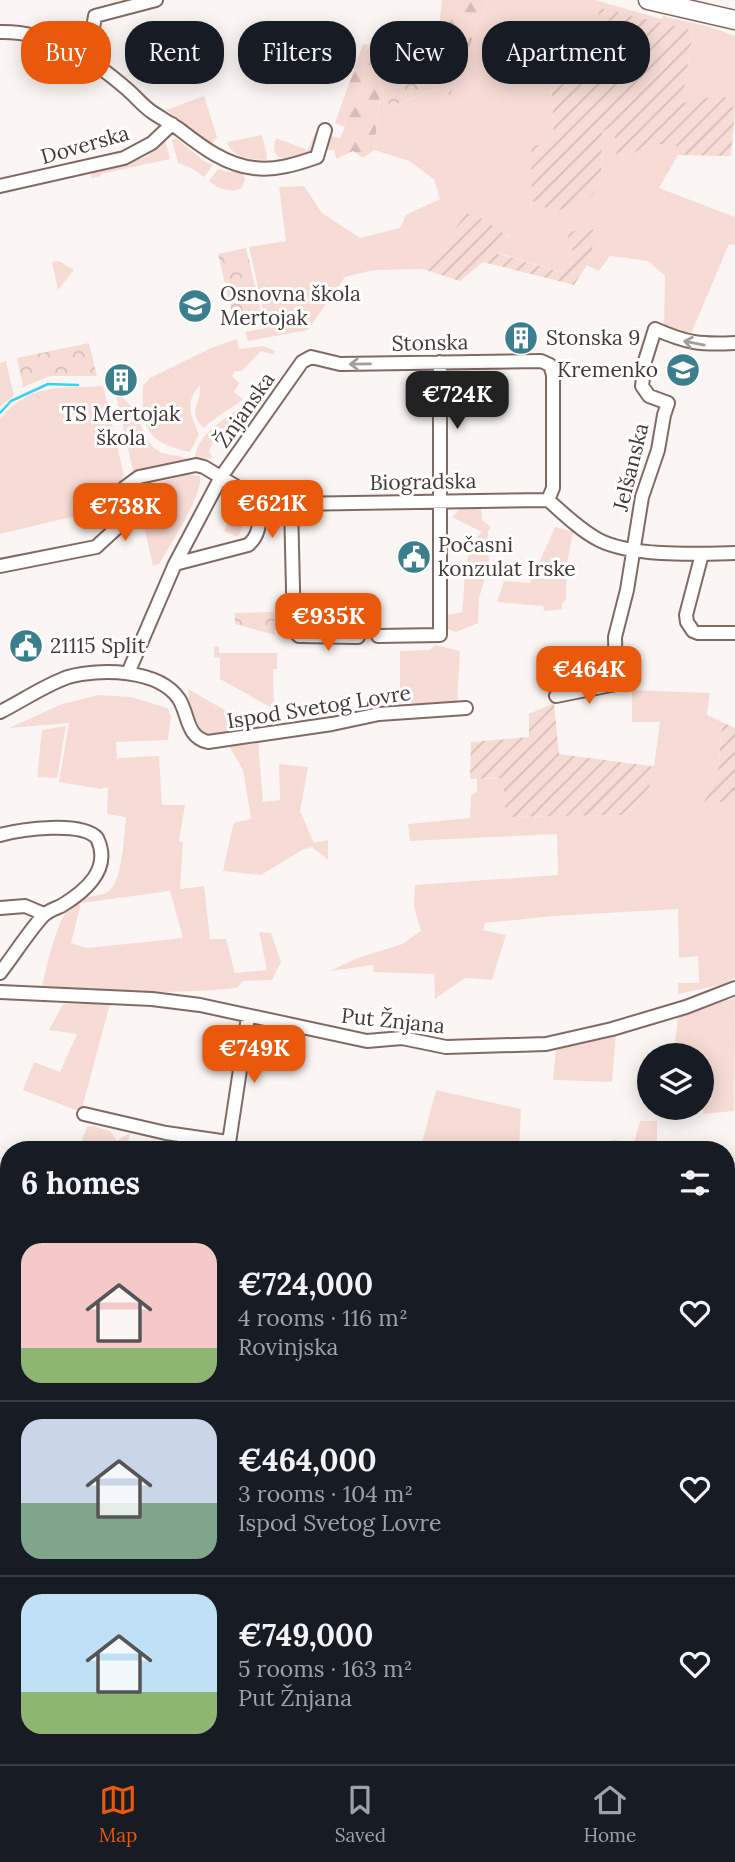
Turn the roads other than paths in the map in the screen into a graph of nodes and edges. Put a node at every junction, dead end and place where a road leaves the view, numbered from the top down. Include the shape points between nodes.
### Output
1 (156, 0) edge
2 (648, 0) edge
3 (698, 0) edge
4 (735, 12) edge
5 (735, 20) edge
6 (94, 21) edge
7 (0, 32) edge
8 (21, 33) edge
9 (111, 78) edge
10 (172, 124) junction
11 (325, 130) dead end
12 (0, 186) edge
13 (735, 344) edge
14 (311, 357) joint
15 (440, 362) junction
16 (222, 477) junction
17 (548, 500) junction
18 (260, 501) junction
19 (441, 501) junction
20 (291, 504) junction
21 (632, 548) junction
22 (735, 553) edge
23 (702, 554) junction
24 (175, 564) junction
25 (0, 566) edge
26 (735, 633) edge
27 (378, 636) dead end
28 (358, 638) dead end
29 (128, 673) junction
30 (556, 696) dead end
31 (466, 708) dead end
32 (0, 712) edge
33 (0, 835) edge
34 (0, 908) edge
35 (44, 914) junction
36 (0, 973) edge
37 (735, 988) edge
38 (0, 992) edge
39 (248, 1017) junction
40 (84, 1114) dead end
41 (204, 1141) edge
42 (229, 1141) edge

1 - 6 street via 95,16
2 - 5 highway
3 - 4 highway
7 - 8 street
9 - 10 street
10 - 11 street via 207,151 254,168 298,164 317,157
10 - 12 street, Doverska via 152,143 124,158
13 -> 21 street, Jelšanska via 710,346 655,329 642,386 649,396 668,403
15 -> 14 street, Stonska via 340,365
14 - 16 street, Žnjanska via 302,362
15 - 17 street, Stonska via 541,361 550,365 553,488
15 - 19 street
16 - 18 street, Biogradska
16 - 24 street, Žnjanska
16 - 25 street, Biogradska via 196,465 139,477 124,488 119,500 124,516 121,524 96,547
17 - 19 street, Biogradska
17 - 21 street via 601,542
18 - 20 street, Biogradska
18 - 24 street via 258,531 248,545
19 - 20 street, Biogradska
19 - 27 street via 440,635
20 - 28 street via 294,631 299,636
21 - 23 street
21 - 30 street via 615,637 616,684
22 - 23 street
23 - 26 street via 686,615 689,627 698,633
24 - 29 street, Žnjanska
29 - 31 street, Ispod Svetog Lovre via 168,688 180,701 189,727 208,742 379,713
29 - 32 street, Ispod Svetog Lovre via 68,677
33 - 35 street via 76,829 92,833 101,847 103,858 89,885
34 - 35 street via 24,906
35 - 36 street
37 - 39 street, Put Žnjana via 612,1029 546,1044 446,1047 402,1038 367,1041
38 - 39 street, Put Žnjana via 152,999
39 - 42 street
40 - 41 street

